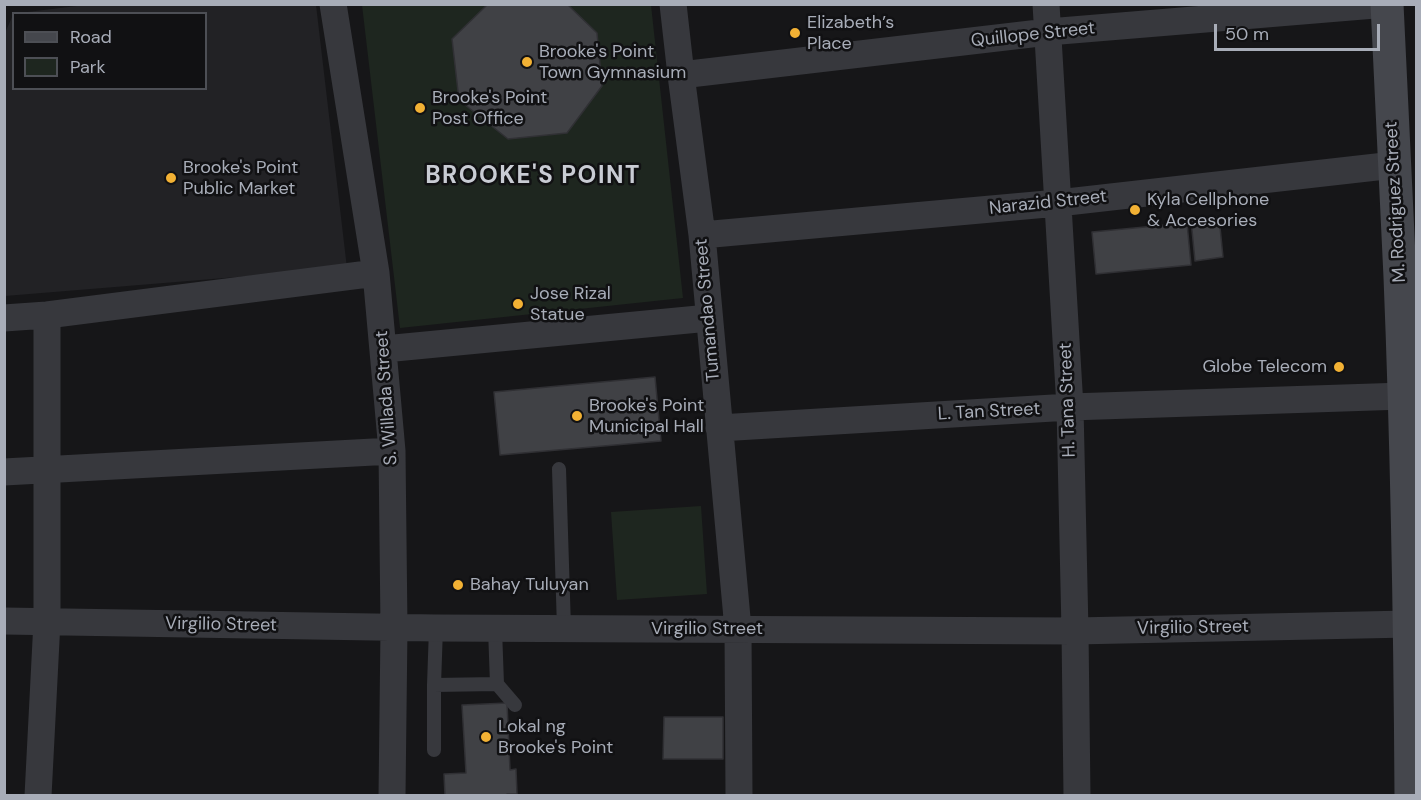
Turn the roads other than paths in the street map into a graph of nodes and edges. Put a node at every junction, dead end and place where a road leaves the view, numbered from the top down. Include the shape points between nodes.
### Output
1 (333, 4) edge
2 (673, 4) edge
3 (1047, 4) edge
4 (1387, 4) edge
5 (1048, 32) junction
6 (681, 75) junction
7 (1394, 165) junction
8 (1058, 203) junction
9 (702, 235) junction
10 (376, 273) junction
11 (1408, 277) edge
12 (48, 315) junction
13 (4, 318) edge
14 (710, 318) junction
15 (384, 349) junction
16 (1410, 397) edge
17 (1070, 407) junction
18 (719, 428) junction
19 (392, 451) junction
20 (559, 469) dead end
21 (48, 471) junction
22 (4, 472) edge
23 (4, 621) edge
24 (46, 621) junction
25 (1410, 624) junction
26 (394, 628) junction
27 (436, 628) junction
28 (564, 628) junction
29 (495, 629) junction
30 (738, 629) junction
31 (1075, 631) junction
32 (1414, 669) edge
33 (497, 684) junction
34 (434, 685) junction
35 (515, 705) dead end
36 (434, 750) dead end
37 (38, 795) edge
38 (392, 795) edge
39 (739, 795) edge
40 (1077, 795) edge
41 (1411, 795) edge

1 - 10 street, S. Willada Street
2 - 6 street, Tumandao Street
3 - 5 street, H. Tana Street
4 - 5 street, Quillope Street
4 - 7 street, M. Rodriguez Street
5 - 6 street, Quillope Street
5 - 8 street, H. Tana Street
6 - 9 street, Tumandao Street
7 - 8 street, Narazid Street
7 - 11 street, M. Rodriguez Street
8 - 9 street, Narazid Street
8 - 17 street, H. Tana Street
9 - 14 street, Tumandao Street
10 - 12 street
10 - 15 street, S. Willada Street
11 - 16 street, M. Rodriguez Street
12 - 13 street
12 - 21 street
14 - 15 street
14 - 18 street, Tumandao Street
15 - 19 street, S. Willada Street
16 - 17 street, L. Tan Street
16 - 25 street, M. Rodriguez Street
17 - 18 street, L. Tan Street
17 - 31 street, H. Tana Street
18 - 30 street, Tumandao Street
19 - 21 street
19 - 26 street, S. Willada Street
20 - 28 lane
21 - 22 street
21 - 24 street
23 - 24 street, Virgilio Street
24 - 26 street, Virgilio Street
24 - 37 street
25 - 31 street, Virgilio Street
25 - 32 street, M. Rodriguez Street
26 - 27 street, Virgilio Street
26 - 38 street, S. Willada Street
27 - 29 street, Virgilio Street
27 - 34 lane
28 - 29 street, Virgilio Street
28 - 30 street, Virgilio Street
29 - 33 lane
30 - 31 street, Virgilio Street
30 - 39 street, Tumandao Street
31 - 40 street, H. Tana Street
32 - 41 street, M. Rodriguez Street
33 - 34 lane
33 - 35 lane
34 - 36 lane

